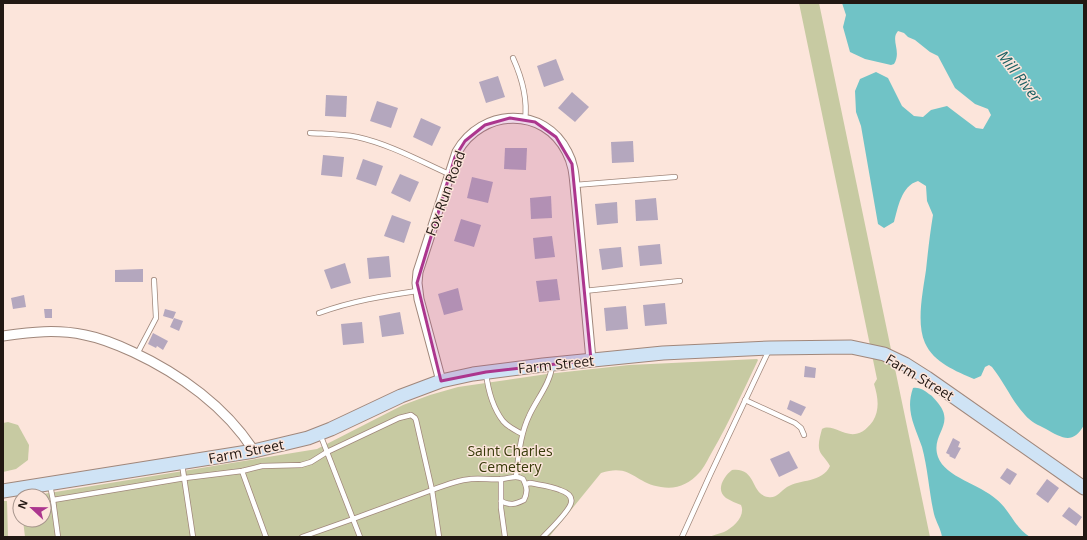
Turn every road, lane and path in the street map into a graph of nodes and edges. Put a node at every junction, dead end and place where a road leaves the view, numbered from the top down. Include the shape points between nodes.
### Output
1 (513, 58) dead end
2 (525, 120) junction
3 (310, 133) dead end
4 (449, 174) junction
5 (675, 177) dead end
6 (575, 185) junction
7 (154, 280) dead end
8 (680, 281) dead end
9 (417, 291) junction
10 (584, 291) junction
11 (319, 313) dead end
12 (3, 336) edge
13 (770, 348) junction
14 (137, 354) junction
15 (590, 360) junction
16 (552, 364) junction
17 (486, 372) junction
18 (441, 382) junction
19 (745, 400) junction
20 (319, 433) junction
21 (522, 434) junction
22 (804, 435) dead end
23 (254, 451) junction
24 (327, 452) junction
25 (182, 462) junction
26 (242, 471) junction
27 (516, 476) junction
28 (185, 478) junction
29 (501, 479) junction
30 (50, 483) junction
31 (526, 484) junction
32 (1084, 488) edge
33 (432, 490) junction
34 (3, 491) edge
35 (53, 500) junction
36 (501, 501) junction
37 (353, 519) junction
38 (58, 537) edge
39 (193, 537) edge
40 (266, 537) edge
41 (302, 537) edge
42 (360, 537) edge
43 (439, 537) edge
44 (505, 537) edge
45 (544, 537) edge
46 (682, 537) edge

1 - 2 lane via 524,88
2 - 4 street, Fox Run Road via 497,120 474,132 457,152
2 - 6 street, Fox Run Road via 546,128 560,141 570,158
3 - 4 lane via 357,137 374,142
4 - 9 street, Fox Run Road via 418,272
5 - 6 lane
6 - 10 street, Fox Run Road
7 - 14 lane via 156,318
8 - 10 lane
9 - 11 lane via 361,300
9 - 18 street, Fox Run Road
10 - 15 street, Fox Run Road
12 - 14 street via 51,330 86,335
13 - 15 street, Farm Street via 662,353
13 - 19 lane
13 - 32 street, Farm Street via 851,347 884,354 927,378
14 - 23 street via 151,360 197,390 231,421
15 - 16 street, Farm Street
16 - 17 street, Farm Street
16 - 21 lane via 550,376
17 - 18 street, Farm Street
17 - 21 lane via 499,414 504,422
18 - 20 street, Farm Street via 401,396
19 - 22 lane via 795,423
19 - 46 lane
20 - 23 street, Farm Street
20 - 24 lane
21 - 27 lane
23 - 25 street, Farm Street
24 - 26 lane via 301,465 262,466
24 - 33 lane via 399,418 411,415 416,420
24 - 37 lane
25 - 28 lane
25 - 30 street, Farm Street
26 - 28 lane
26 - 40 lane
27 - 29 lane
27 - 31 lane via 523,479
28 - 35 lane
28 - 39 lane
29 - 33 lane via 470,479
29 - 36 lane
30 - 34 street, Farm Street
30 - 35 lane
31 - 36 lane via 527,493 524,500 513,504
31 - 45 lane via 560,489 570,497 571,502 567,509
33 - 37 lane
33 - 43 lane
35 - 38 lane
36 - 44 lane
37 - 41 lane
37 - 42 lane

